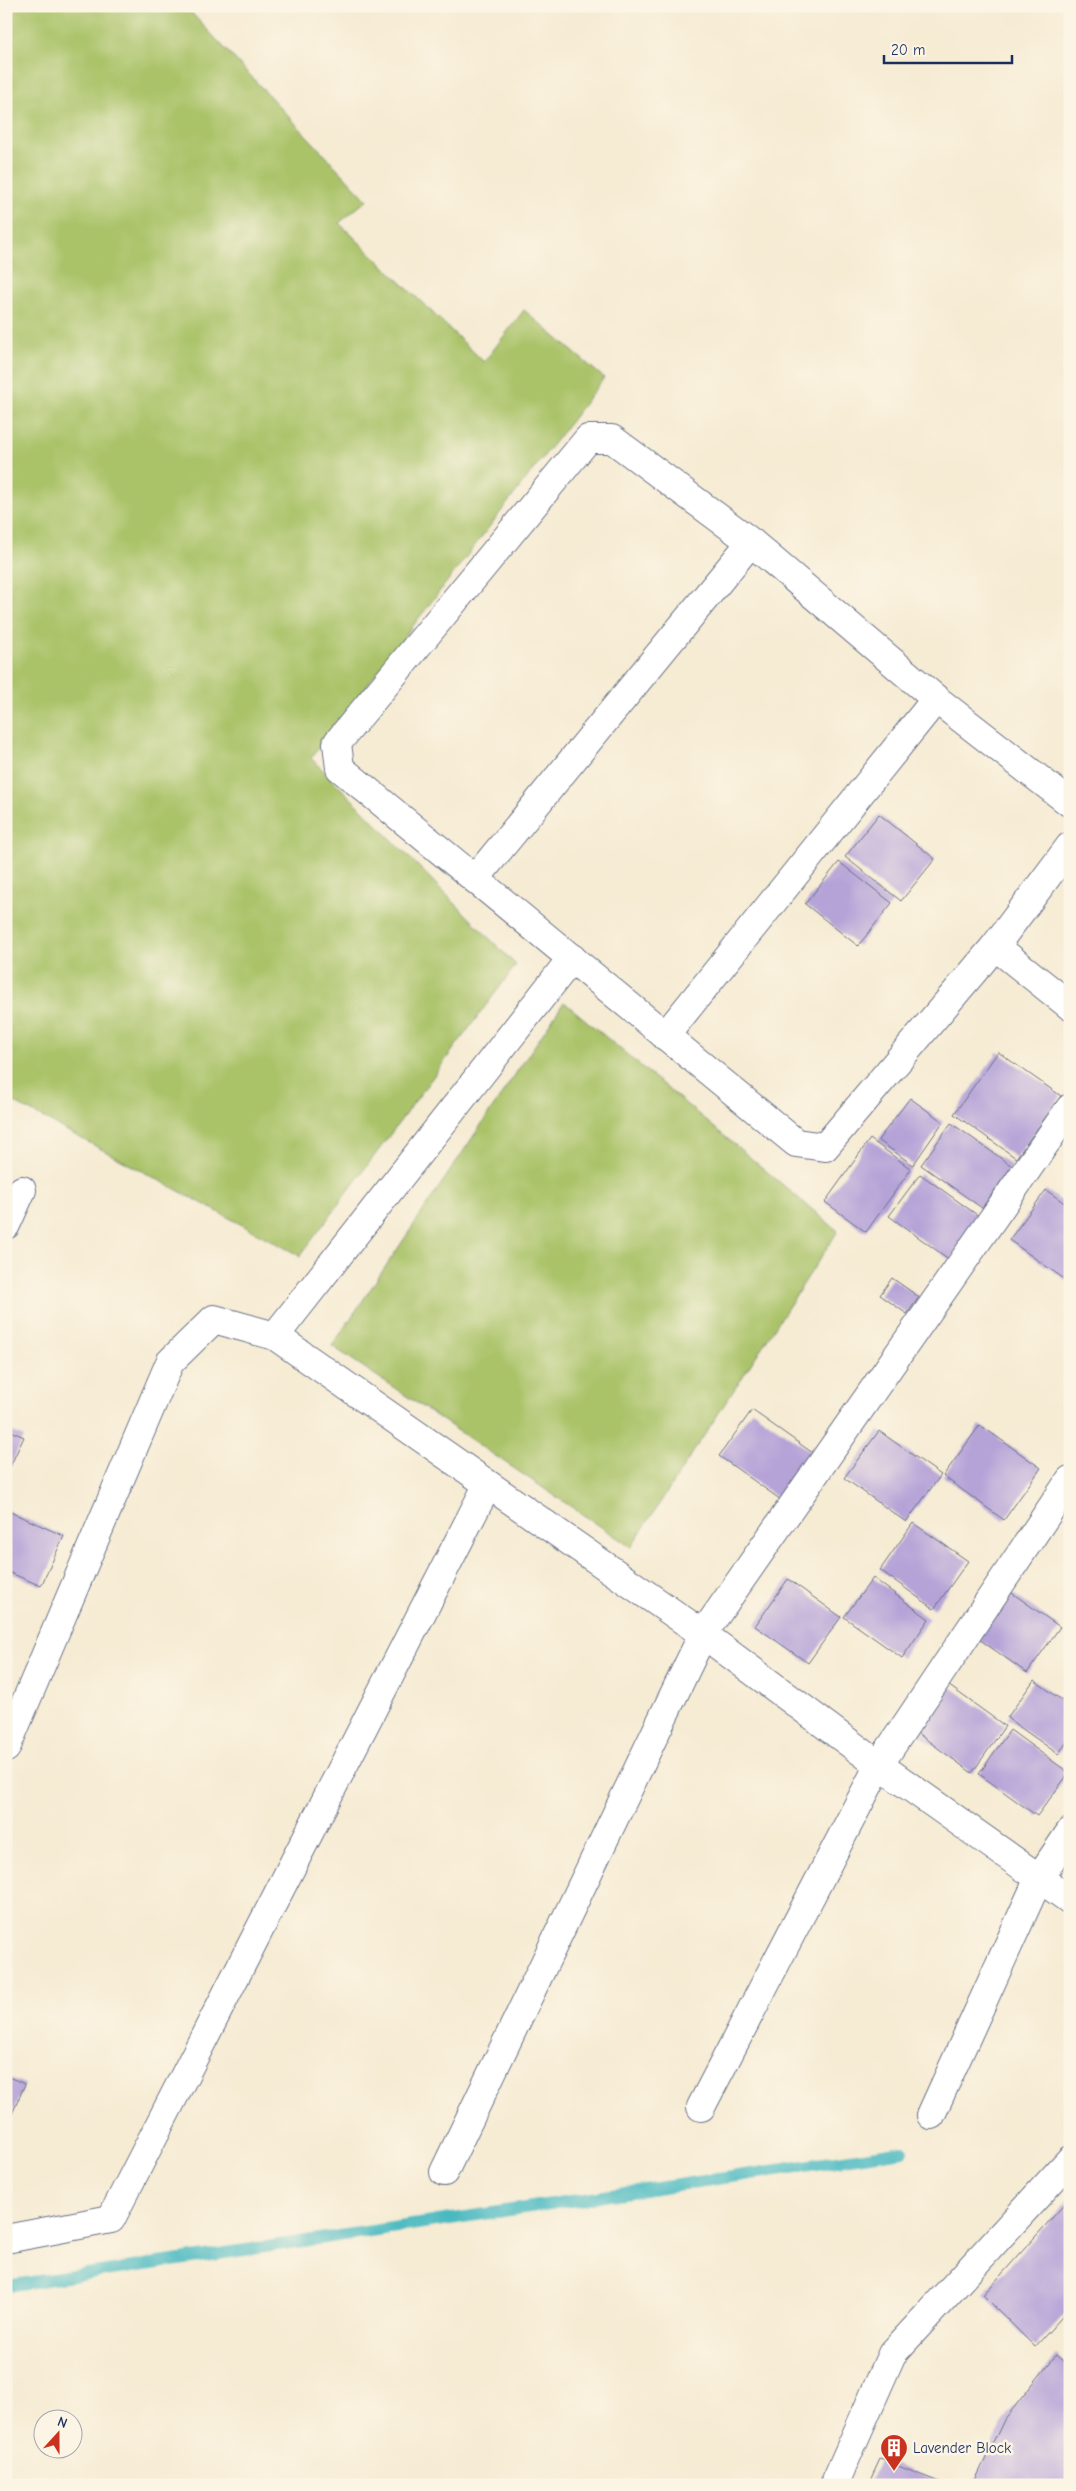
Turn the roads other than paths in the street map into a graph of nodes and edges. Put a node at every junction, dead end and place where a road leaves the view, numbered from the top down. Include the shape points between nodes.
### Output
1 (751, 542) junction
2 (936, 698) junction
3 (1070, 803) edge
4 (1070, 846) edge
5 (475, 879) junction
6 (995, 946) junction
7 (572, 958) junction
8 (1070, 1006) edge
9 (665, 1036) junction
10 (1070, 1108) edge
11 (22, 1190) dead end
12 (6, 1225) edge
13 (275, 1336) junction
14 (1070, 1480) edge
15 (487, 1486) junction
16 (703, 1634) junction
17 (6, 1748) edge
18 (878, 1765) junction
19 (1070, 1832) edge
20 (1039, 1878) junction
21 (1070, 1900) edge
22 (701, 2107) dead end
23 (931, 2115) dead end
24 (1070, 2160) edge
25 (444, 2172) dead end
26 (6, 2239) edge
27 (834, 2485) edge

1 - 2 street
1 - 5 street
1 - 5 street via 612,439 588,439 337,743 340,768
2 - 3 street
2 - 9 street
4 - 6 street
5 - 7 street
6 - 8 street
6 - 9 street via 825,1147 796,1143
7 - 9 street
7 - 13 street
10 - 16 street
11 - 12 street
13 - 15 street
13 - 17 street via 214,1320 170,1362
14 - 18 street
15 - 16 street
15 - 26 street via 110,2219
16 - 18 street
16 - 25 street
18 - 20 street
18 - 22 street
19 - 20 street
20 - 21 street
20 - 23 street
24 - 27 street via 892,2354

